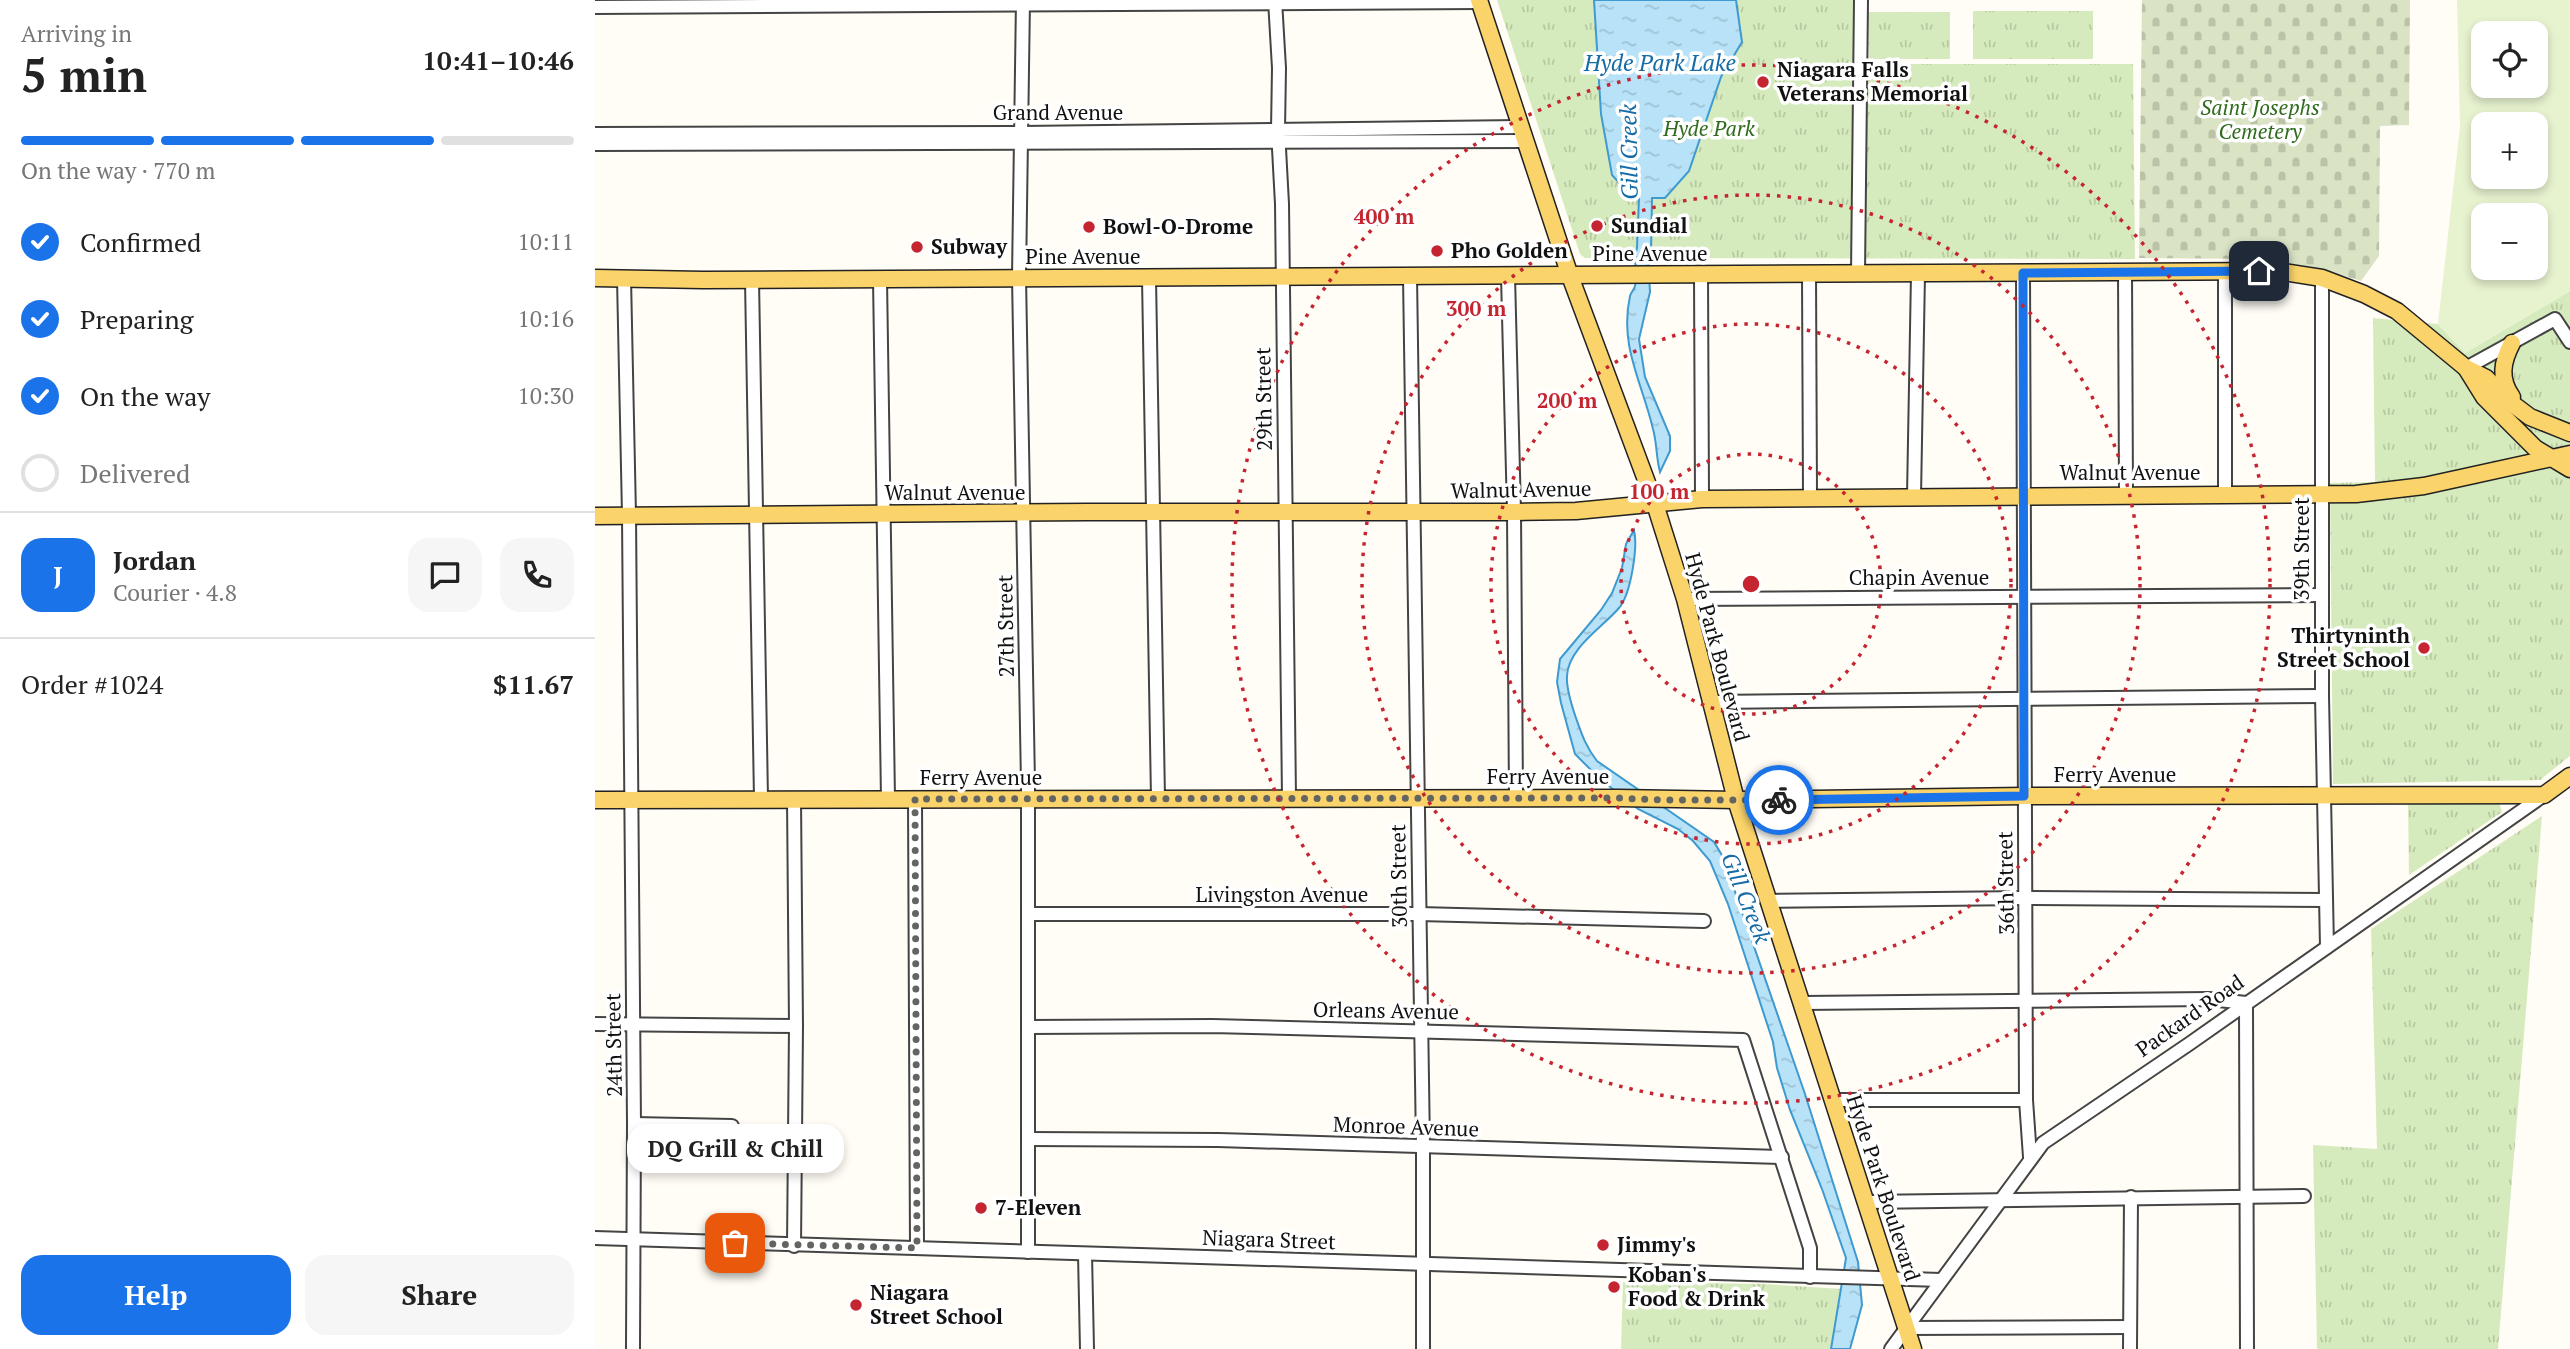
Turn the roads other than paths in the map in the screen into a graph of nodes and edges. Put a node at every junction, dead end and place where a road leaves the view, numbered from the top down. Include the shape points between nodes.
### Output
1 (1861, 0) edge
2 (1479, 1) edge
3 (1275, 2) edge
4 (1023, 3) edge
5 (595, 7) edge
6 (595, 134) edge
7 (1523, 134) junction
8 (1279, 136) junction
9 (1022, 138) junction
10 (595, 144) edge
11 (2125, 272) junction
12 (2225, 272) junction
13 (2023, 273) junction
14 (1701, 274) junction
15 (1808, 274) junction
16 (1858, 274) junction
17 (1918, 274) junction
18 (1411, 276) junction
19 (1508, 276) junction
20 (1570, 276) junction
21 (1019, 277) junction
22 (1281, 277) junction
23 (595, 278) edge
24 (624, 278) junction
25 (1149, 278) junction
26 (2322, 278) junction
27 (880, 279) junction
28 (752, 280) junction
29 (2570, 342) edge
30 (2512, 343) junction
31 (2466, 368) junction
32 (2530, 417) junction
33 (2570, 433) edge
34 (2570, 454) edge
35 (2553, 459) junction
36 (2570, 469) edge
37 (2126, 494) junction
38 (2225, 494) junction
39 (2322, 494) junction
40 (2023, 495) junction
41 (1810, 496) junction
42 (1914, 496) junction
43 (1702, 499) junction
44 (1655, 504) junction
45 (1153, 512) junction
46 (1514, 512) junction
47 (1023, 513) junction
48 (1284, 513) junction
49 (1413, 513) junction
50 (757, 514) junction
51 (884, 514) junction
52 (629, 515) junction
53 (595, 516) edge
54 (2322, 595) junction
55 (2024, 597) junction
56 (1685, 599) junction
57 (2322, 696) junction
58 (2024, 698) junction
59 (1712, 702) junction
60 (2570, 776) edge
61 (2544, 795) junction
62 (2024, 796) junction
63 (2323, 796) junction
64 (1028, 798) junction
65 (1417, 798) junction
66 (1516, 798) junction
67 (761, 799) junction
68 (794, 799) junction
69 (888, 799) junction
70 (915, 799) junction
71 (1158, 799) junction
72 (1289, 799) junction
73 (595, 800) edge
74 (630, 800) junction
75 (1736, 800) junction
76 (2025, 898) junction
77 (2325, 900) junction
78 (1767, 901) junction
79 (1028, 914) junction
80 (1419, 914) junction
81 (1704, 921) dead end
82 (2327, 947) junction
83 (2027, 1001) junction
84 (1802, 1003) junction
85 (2246, 1003) junction
86 (633, 1023) junction
87 (595, 1024) edge
88 (796, 1026) junction
89 (1028, 1027) junction
90 (1421, 1031) junction
91 (1833, 1100) junction
92 (2026, 1100) junction
93 (634, 1124) junction
94 (732, 1126) dead end
95 (1028, 1139) junction
96 (1423, 1147) junction
97 (1782, 1157) junction
98 (2030, 1157) junction
99 (2247, 1196) junction
100 (2304, 1196) dead end
101 (2131, 1197) junction
102 (2000, 1199) junction
103 (1866, 1202) junction
104 (595, 1238) edge
105 (633, 1240) junction
106 (794, 1246) junction
107 (917, 1248) junction
108 (1028, 1252) junction
109 (1086, 1254) junction
110 (1424, 1265) junction
111 (1810, 1277) junction
112 (1890, 1280) junction
113 (1941, 1280) junction
114 (2130, 1327) junction
115 (1906, 1328) junction
116 (633, 1349) edge
117 (1087, 1349) edge
118 (1423, 1349) edge
119 (1891, 1349) edge
120 (1913, 1349) edge
121 (2130, 1349) edge
122 (2247, 1349) edge

1 - 16 street
2 - 3 street
2 - 7 main road, Hyde Park Boulevard
3 - 4 street
3 - 8 street, 29th Street
4 - 5 street
4 - 9 street, 27th Street
6 - 9 street, Grand Avenue
7 - 8 street, Grand Avenue
7 - 20 main road, Hyde Park Boulevard
8 - 9 street, Grand Avenue
8 - 22 street, 29th Street
9 - 10 street
9 - 21 street, 27th Street
11 - 12 main road, Pine Avenue
11 - 13 main road, Pine Avenue
11 - 37 street
12 - 26 main road, Pine Avenue via 2277,271
12 - 38 street
13 - 17 main road, Pine Avenue
13 - 40 street, 36th Street
14 - 15 main road, Pine Avenue
14 - 20 main road, Pine Avenue
14 - 43 street
15 - 16 main road, Pine Avenue
15 - 41 street
16 - 17 main road, Pine Avenue
17 - 42 street
18 - 19 main road, Pine Avenue
18 - 22 main road, Pine Avenue
18 - 49 street, 30th Street
19 - 20 main road, Pine Avenue
19 - 46 street
20 - 44 main road, Hyde Park Boulevard
21 - 25 main road, Pine Avenue
21 - 27 main road, Pine Avenue
21 - 47 street, 27th Street
22 - 25 main road, Pine Avenue
22 - 48 street, 29th Street
23 - 24 main road, Pine Avenue
24 - 28 main road, Pine Avenue
24 - 52 street, 24th Street
25 - 45 street
26 - 31 main road, Pine Avenue via 2397,311
26 - 39 street, 39th Street
27 - 28 main road, Pine Avenue
27 - 51 street
28 - 50 street
29 - 30 street via 2555,319
30 - 31 street
30 - 32 main road via 2503,366 2504,382
31 - 32 main road via 2486,378
31 - 35 main road via 2484,397 2535,448
32 - 33 main road
34 - 35 main road, Walnut Avenue
35 - 36 main road
35 - 39 main road, Walnut Avenue via 2397,491
37 - 38 main road, Walnut Avenue
37 - 40 main road, Walnut Avenue
38 - 39 main road, Walnut Avenue
39 - 54 street, 39th Street
40 - 42 main road, Walnut Avenue
40 - 55 street, 36th Street
41 - 42 main road, Walnut Avenue
41 - 43 main road, Walnut Avenue
43 - 44 main road, Walnut Avenue
44 - 46 main road, Walnut Avenue
44 - 56 main road, Hyde Park Boulevard
45 - 47 main road, Walnut Avenue
45 - 48 main road, Walnut Avenue
45 - 71 street
46 - 49 main road, Walnut Avenue
46 - 66 street
47 - 51 main road, Walnut Avenue
47 - 64 street, 27th Street
48 - 49 main road, Walnut Avenue
48 - 72 street, 29th Street
49 - 65 street, 30th Street
50 - 51 main road, Walnut Avenue
50 - 52 main road, Walnut Avenue
50 - 67 street
51 - 69 street
52 - 53 main road, Walnut Avenue
52 - 74 street, 24th Street
54 - 55 street, Chapin Avenue
54 - 57 street, 39th Street
55 - 56 street, Chapin Avenue
55 - 58 street, 36th Street
56 - 59 main road, Hyde Park Boulevard
57 - 58 street
57 - 63 street, 39th Street
58 - 59 street
58 - 62 street, 36th Street
59 - 75 main road, Hyde Park Boulevard
60 - 61 main road, Packard Road
61 - 63 main road, Ferry Avenue
61 - 82 street, Packard Road
62 - 63 main road, Ferry Avenue
62 - 75 main road, Ferry Avenue
62 - 76 street, 36th Street
63 - 77 street, 39th Street
64 - 70 main road, Ferry Avenue
64 - 71 main road, Ferry Avenue
64 - 79 street, 27th Street
65 - 66 main road, Ferry Avenue
65 - 72 main road, Ferry Avenue
65 - 80 street, 30th Street
66 - 75 main road, Ferry Avenue
67 - 68 main road, Ferry Avenue
67 - 74 main road, Ferry Avenue
68 - 69 main road, Ferry Avenue
68 - 88 street
69 - 70 main road, Ferry Avenue
70 - 107 street
71 - 72 main road, Ferry Avenue
73 - 74 main road, Ferry Avenue
74 - 86 street, 24th Street
75 - 78 main road, Hyde Park Boulevard
76 - 77 street
76 - 78 street
76 - 83 street, 36th Street
77 - 82 street, 39th Street
78 - 84 main road, Hyde Park Boulevard
79 - 80 street, Livingston Avenue
79 - 89 street, 27th Street
80 - 81 street, Livingston Avenue
80 - 90 street, 30th Street
82 - 85 street, Packard Road
83 - 84 street
83 - 85 street via 2209,999
83 - 92 street, 36th Street
84 - 91 main road, Hyde Park Boulevard
85 - 98 street, Packard Road via 2043,1143
85 - 99 street
86 - 87 street
86 - 88 street
86 - 93 street, 24th Street
88 - 106 street
89 - 90 street, Orleans Avenue
89 - 95 street, 27th Street
90 - 96 street, 30th Street
90 - 97 street, Orleans Avenue via 1743,1040
91 - 92 street
91 - 103 main road, Hyde Park Boulevard
92 - 98 street, 36th Street
93 - 94 street
93 - 105 street, 24th Street
95 - 96 street, Monroe Avenue
95 - 108 street, 27th Street
96 - 97 street, Monroe Avenue
96 - 110 street, 30th Street
97 - 111 street via 1810,1248
98 - 102 street, Packard Road
99 - 100 street
99 - 101 street
99 - 122 street
101 - 102 street
101 - 114 street
102 - 103 street
102 - 113 street, Packard Road
103 - 112 main road, Hyde Park Boulevard
104 - 105 street, Niagara Street
105 - 106 street, Niagara Street
105 - 116 street, 24th Street
106 - 107 street, Niagara Street
107 - 108 street, Niagara Street
108 - 109 street, Niagara Street
109 - 110 street, Niagara Street
109 - 117 street
110 - 111 street, Niagara Street
110 - 118 street, 30th Street
111 - 112 street, Niagara Street
112 - 113 street, Niagara Street
112 - 115 main road, Hyde Park Boulevard
113 - 115 street, Packard Road
114 - 115 street
114 - 121 street
115 - 119 street, Packard Road
115 - 120 main road, Hyde Park Boulevard

